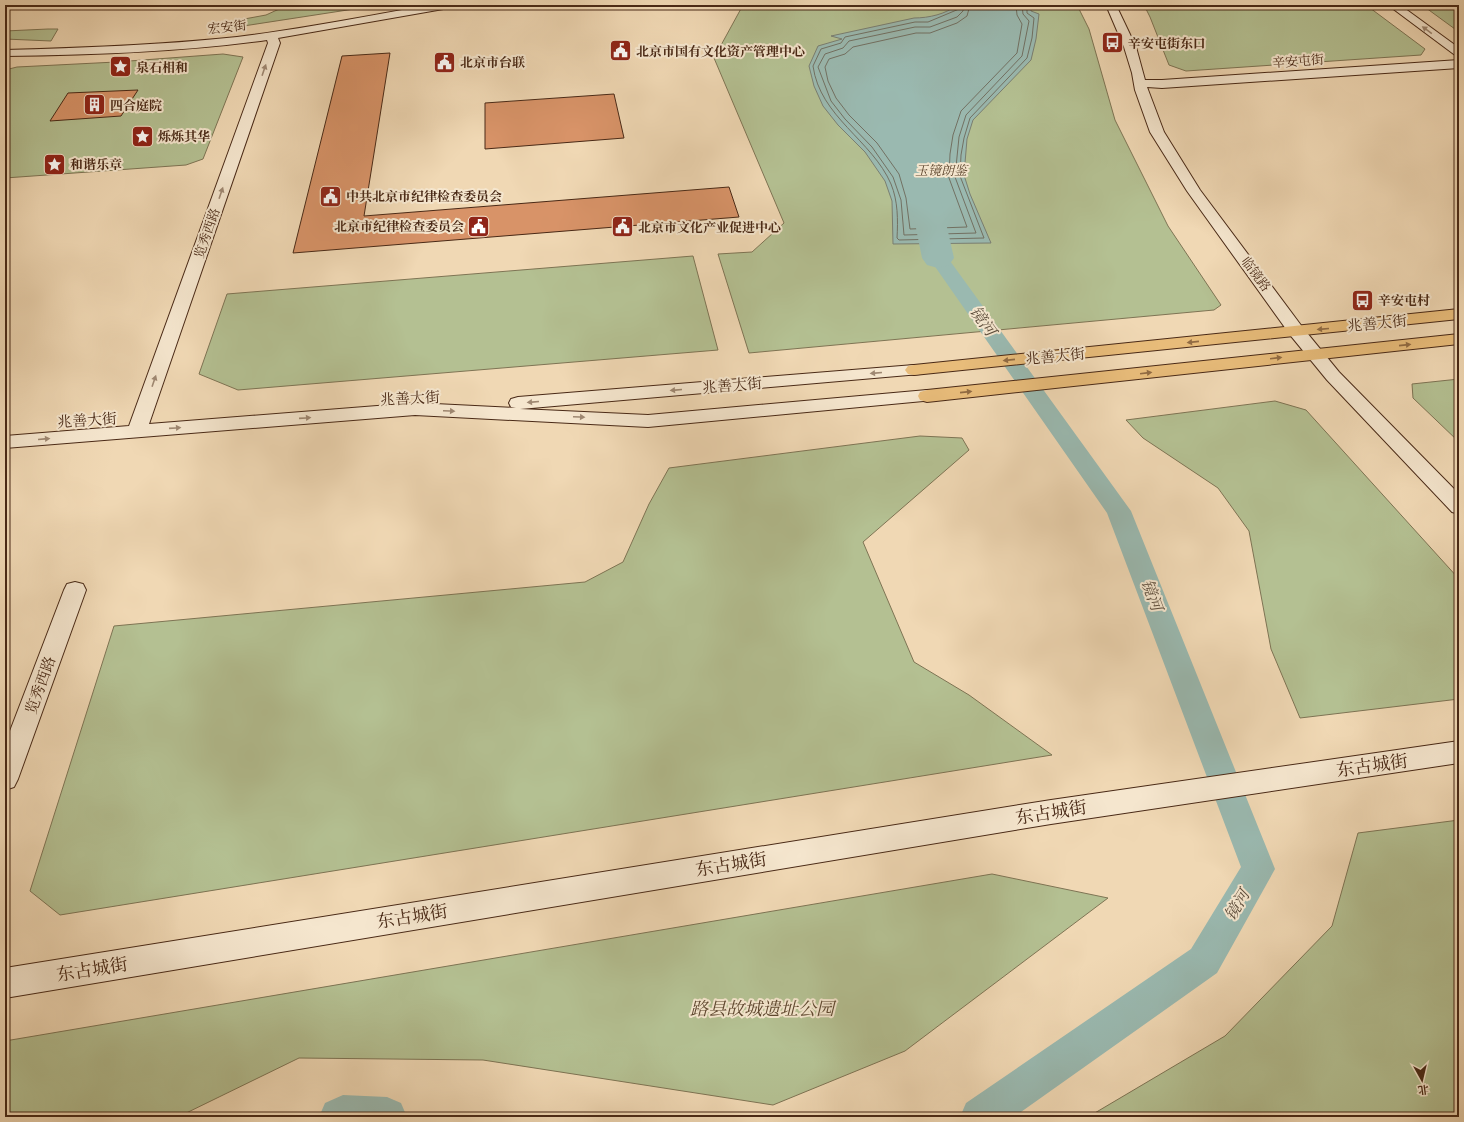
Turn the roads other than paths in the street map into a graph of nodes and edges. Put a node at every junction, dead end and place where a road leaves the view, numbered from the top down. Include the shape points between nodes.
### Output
1 (450, 5) edge
2 (1111, 5) edge
3 (1393, 5) edge
4 (271, 36) junction
5 (5, 53) edge
6 (1459, 53) edge
7 (1459, 64) edge
8 (1139, 83) junction
9 (1459, 314) edge
10 (1297, 332) junction
11 (1459, 339) edge
12 (1314, 354) junction
13 (914, 370) joint
14 (927, 396) joint
15 (139, 424) junction
16 (5, 427) edge
17 (5, 442) edge
18 (1459, 507) edge
19 (75, 590) dead end
20 (1459, 752) edge
21 (5, 779) edge
22 (5, 983) edge

1 - 4 street, 宏安街
2 - 8 street, 临镜路 via 1130,47
6 -> 3 street
4 - 5 street, 宏安街 via 115,50
15 -> 4 street, 览秀西路 via 274,43
7 - 8 street, 辛安屯街 via 1162,84
8 - 10 street, 临镜路 via 1157,132 1194,190
9 -> 10 main road, 兆善大街
10 - 12 street, 临镜路
10 -> 13 main road, 兆善大街
12 -> 11 main road, 兆善大街
14 -> 12 main road, 兆善大街
12 - 18 street, 临镜路
13 -> 15 street, 兆善大街 via 510,404 442,395
15 -> 14 street, 兆善大街 via 415,409 648,421
15 - 16 street, 兆善大街
17 -> 15 street, 兆善大街
19 - 21 street, 览秀西路
20 - 22 street, 东古城街 via 1051,812

